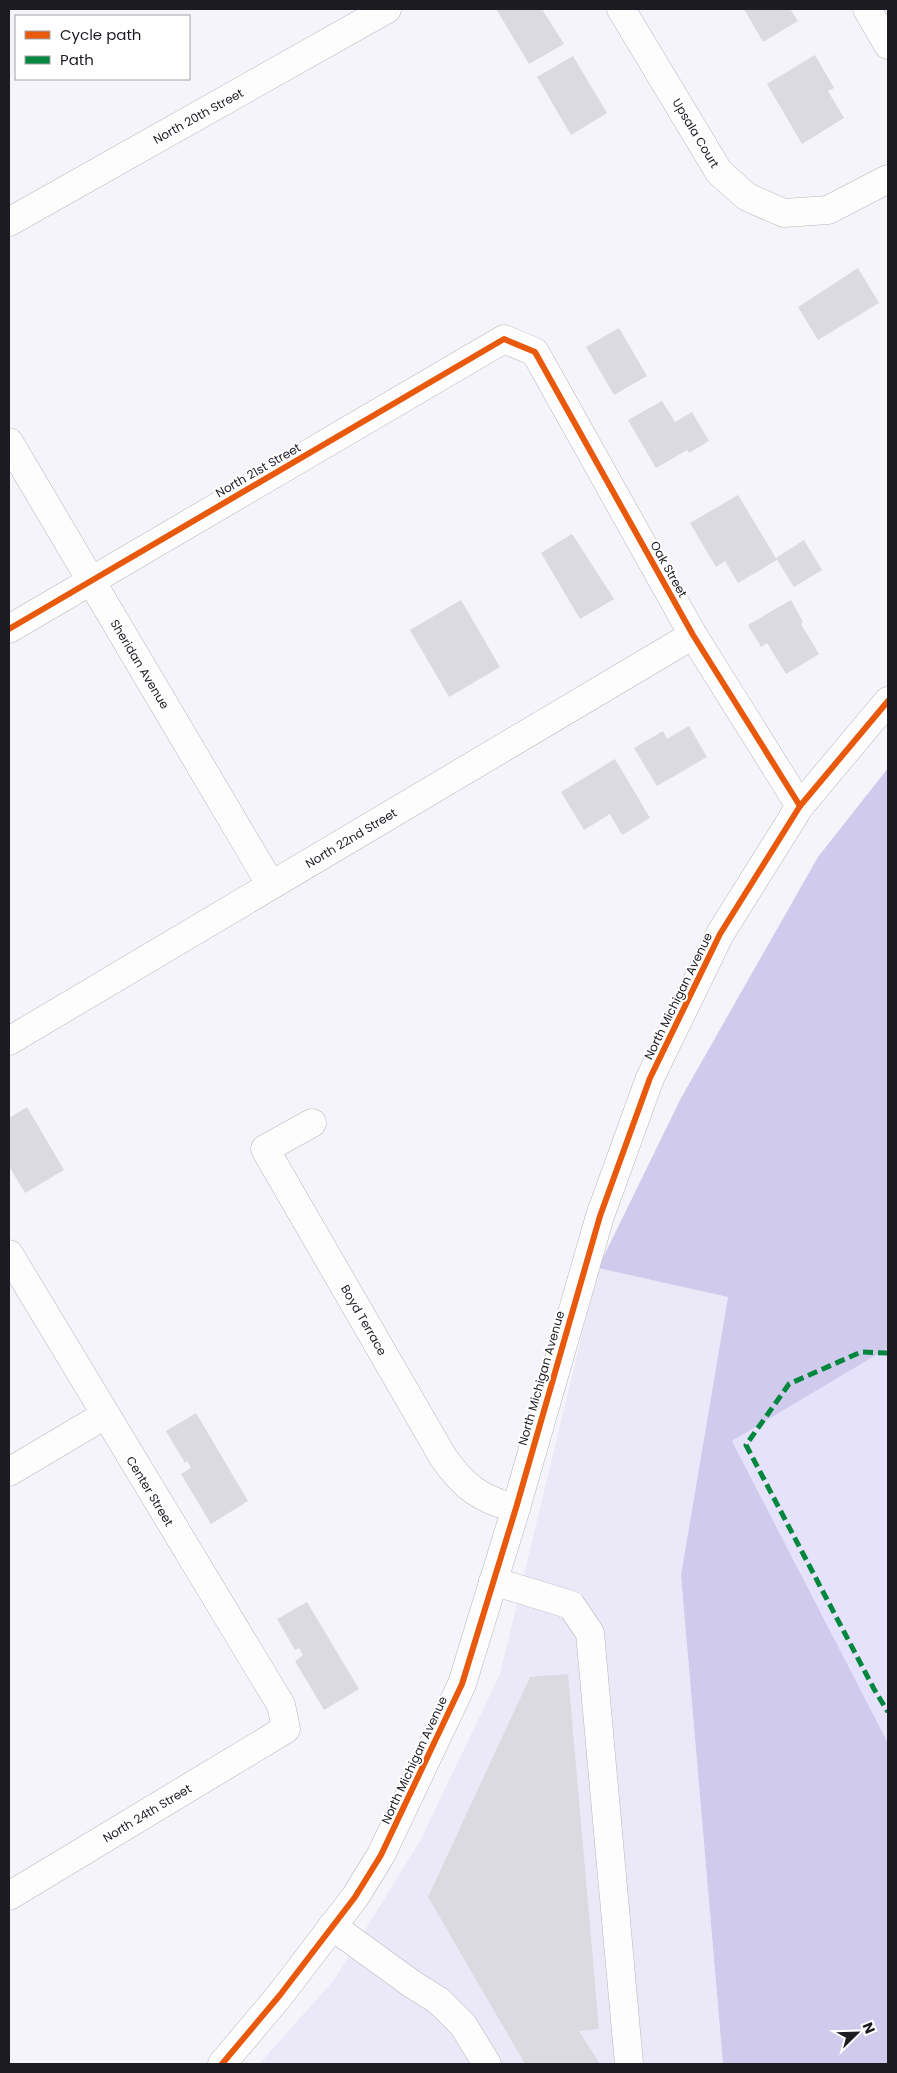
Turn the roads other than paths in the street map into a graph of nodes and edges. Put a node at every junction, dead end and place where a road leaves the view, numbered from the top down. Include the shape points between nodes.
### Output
1 (387, 9) edge
2 (621, 9) edge
3 (867, 9) edge
4 (888, 45) edge
5 (888, 179) edge
6 (9, 222) edge
7 (520, 345) joint
8 (9, 442) edge
9 (91, 581) junction
10 (9, 630) edge
11 (693, 635) junction
12 (888, 701) edge
13 (800, 806) junction
14 (271, 885) junction
15 (9, 1041) edge
16 (312, 1123) dead end
17 (9, 1254) edge
18 (105, 1415) junction
19 (9, 1472) edge
20 (516, 1508) junction
21 (493, 1581) junction
22 (286, 1729) joint
23 (9, 1896) edge
24 (332, 1926) junction
25 (222, 2064) edge
26 (487, 2064) edge
27 (629, 2064) edge

1 - 6 street, North 20th Street
2 - 5 street, Upsala Court via 719,172 747,196 784,213 828,210
3 - 4 street
7 - 9 street, North 21st Street via 504,339
7 - 11 street, Oak Street via 535,352
8 - 9 street, Sheridan Avenue
9 - 10 street, North 21st Street
9 - 14 street, Sheridan Avenue
11 - 13 street, Oak Street
11 - 14 street, North 22nd Street
12 - 13 street, North Michigan Avenue
13 - 20 street, North Michigan Avenue via 720,934 650,1078 600,1216
14 - 15 street, North 22nd Street
16 - 20 street, Boyd Terrace via 265,1149 443,1457 458,1478 494,1503
17 - 18 street, Center Street
18 - 19 street
18 - 22 street, Center Street via 281,1705
20 - 21 street, North Michigan Avenue
21 - 24 street, North Michigan Avenue via 462,1684 426,1762 381,1855
21 - 27 street via 571,1605 590,1633
22 - 23 street, North 24th Street
24 - 25 street, North Michigan Avenue
24 - 26 street via 439,2001 462,2025

